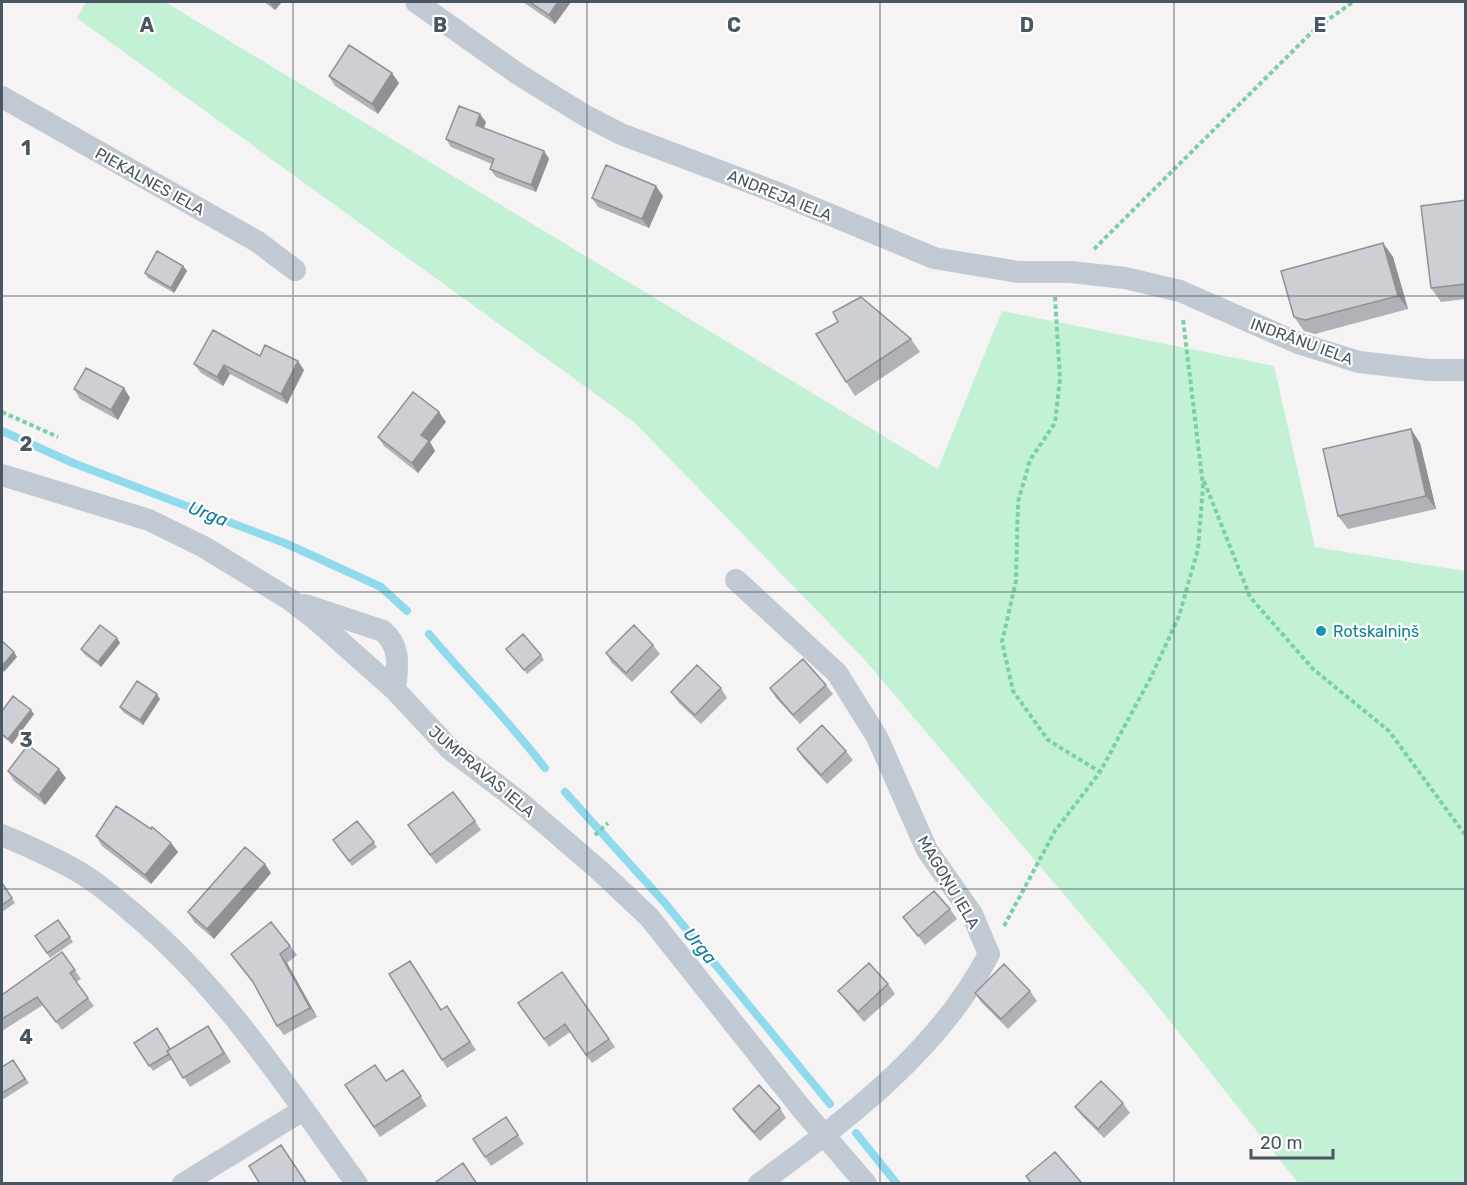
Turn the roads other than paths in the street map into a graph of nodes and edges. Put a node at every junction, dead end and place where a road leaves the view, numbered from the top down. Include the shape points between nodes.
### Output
1 (416, 2) edge
2 (2, 97) edge
3 (295, 270) dead end
4 (1180, 291) joint
5 (1466, 370) edge
6 (2, 475) edge
7 (736, 580) dead end
8 (289, 599) junction
9 (394, 690) junction
10 (2, 835) edge
11 (303, 1110) junction
12 (825, 1134) junction
13 (183, 1184) edge
14 (357, 1184) edge
15 (759, 1184) edge
16 (866, 1184) edge

1 - 4 street, ANDREJA IELA via 518,74 621,134 934,258 1018,272 1125,278
2 - 3 street, PIEKALNES IELA via 258,242
4 - 5 street, INDRĀNU IELA via 1298,343 1359,362
6 - 8 street, JUMPRAVAS IELA via 149,520 204,547
7 - 12 street, MAGOŅU IELA via 837,674 877,737 927,850 972,914 989,954 973,986 925,1045
8 - 9 street, JUMPRAVAS IELA
8 - 9 street via 382,631 391,638 398,659
9 - 12 street, JUMPRAVAS IELA via 450,749 521,803 649,917
10 - 11 street via 73,868 154,931 204,981
11 - 13 street
11 - 14 street
12 - 15 street
12 - 16 street, JUMPRAVAS IELA

